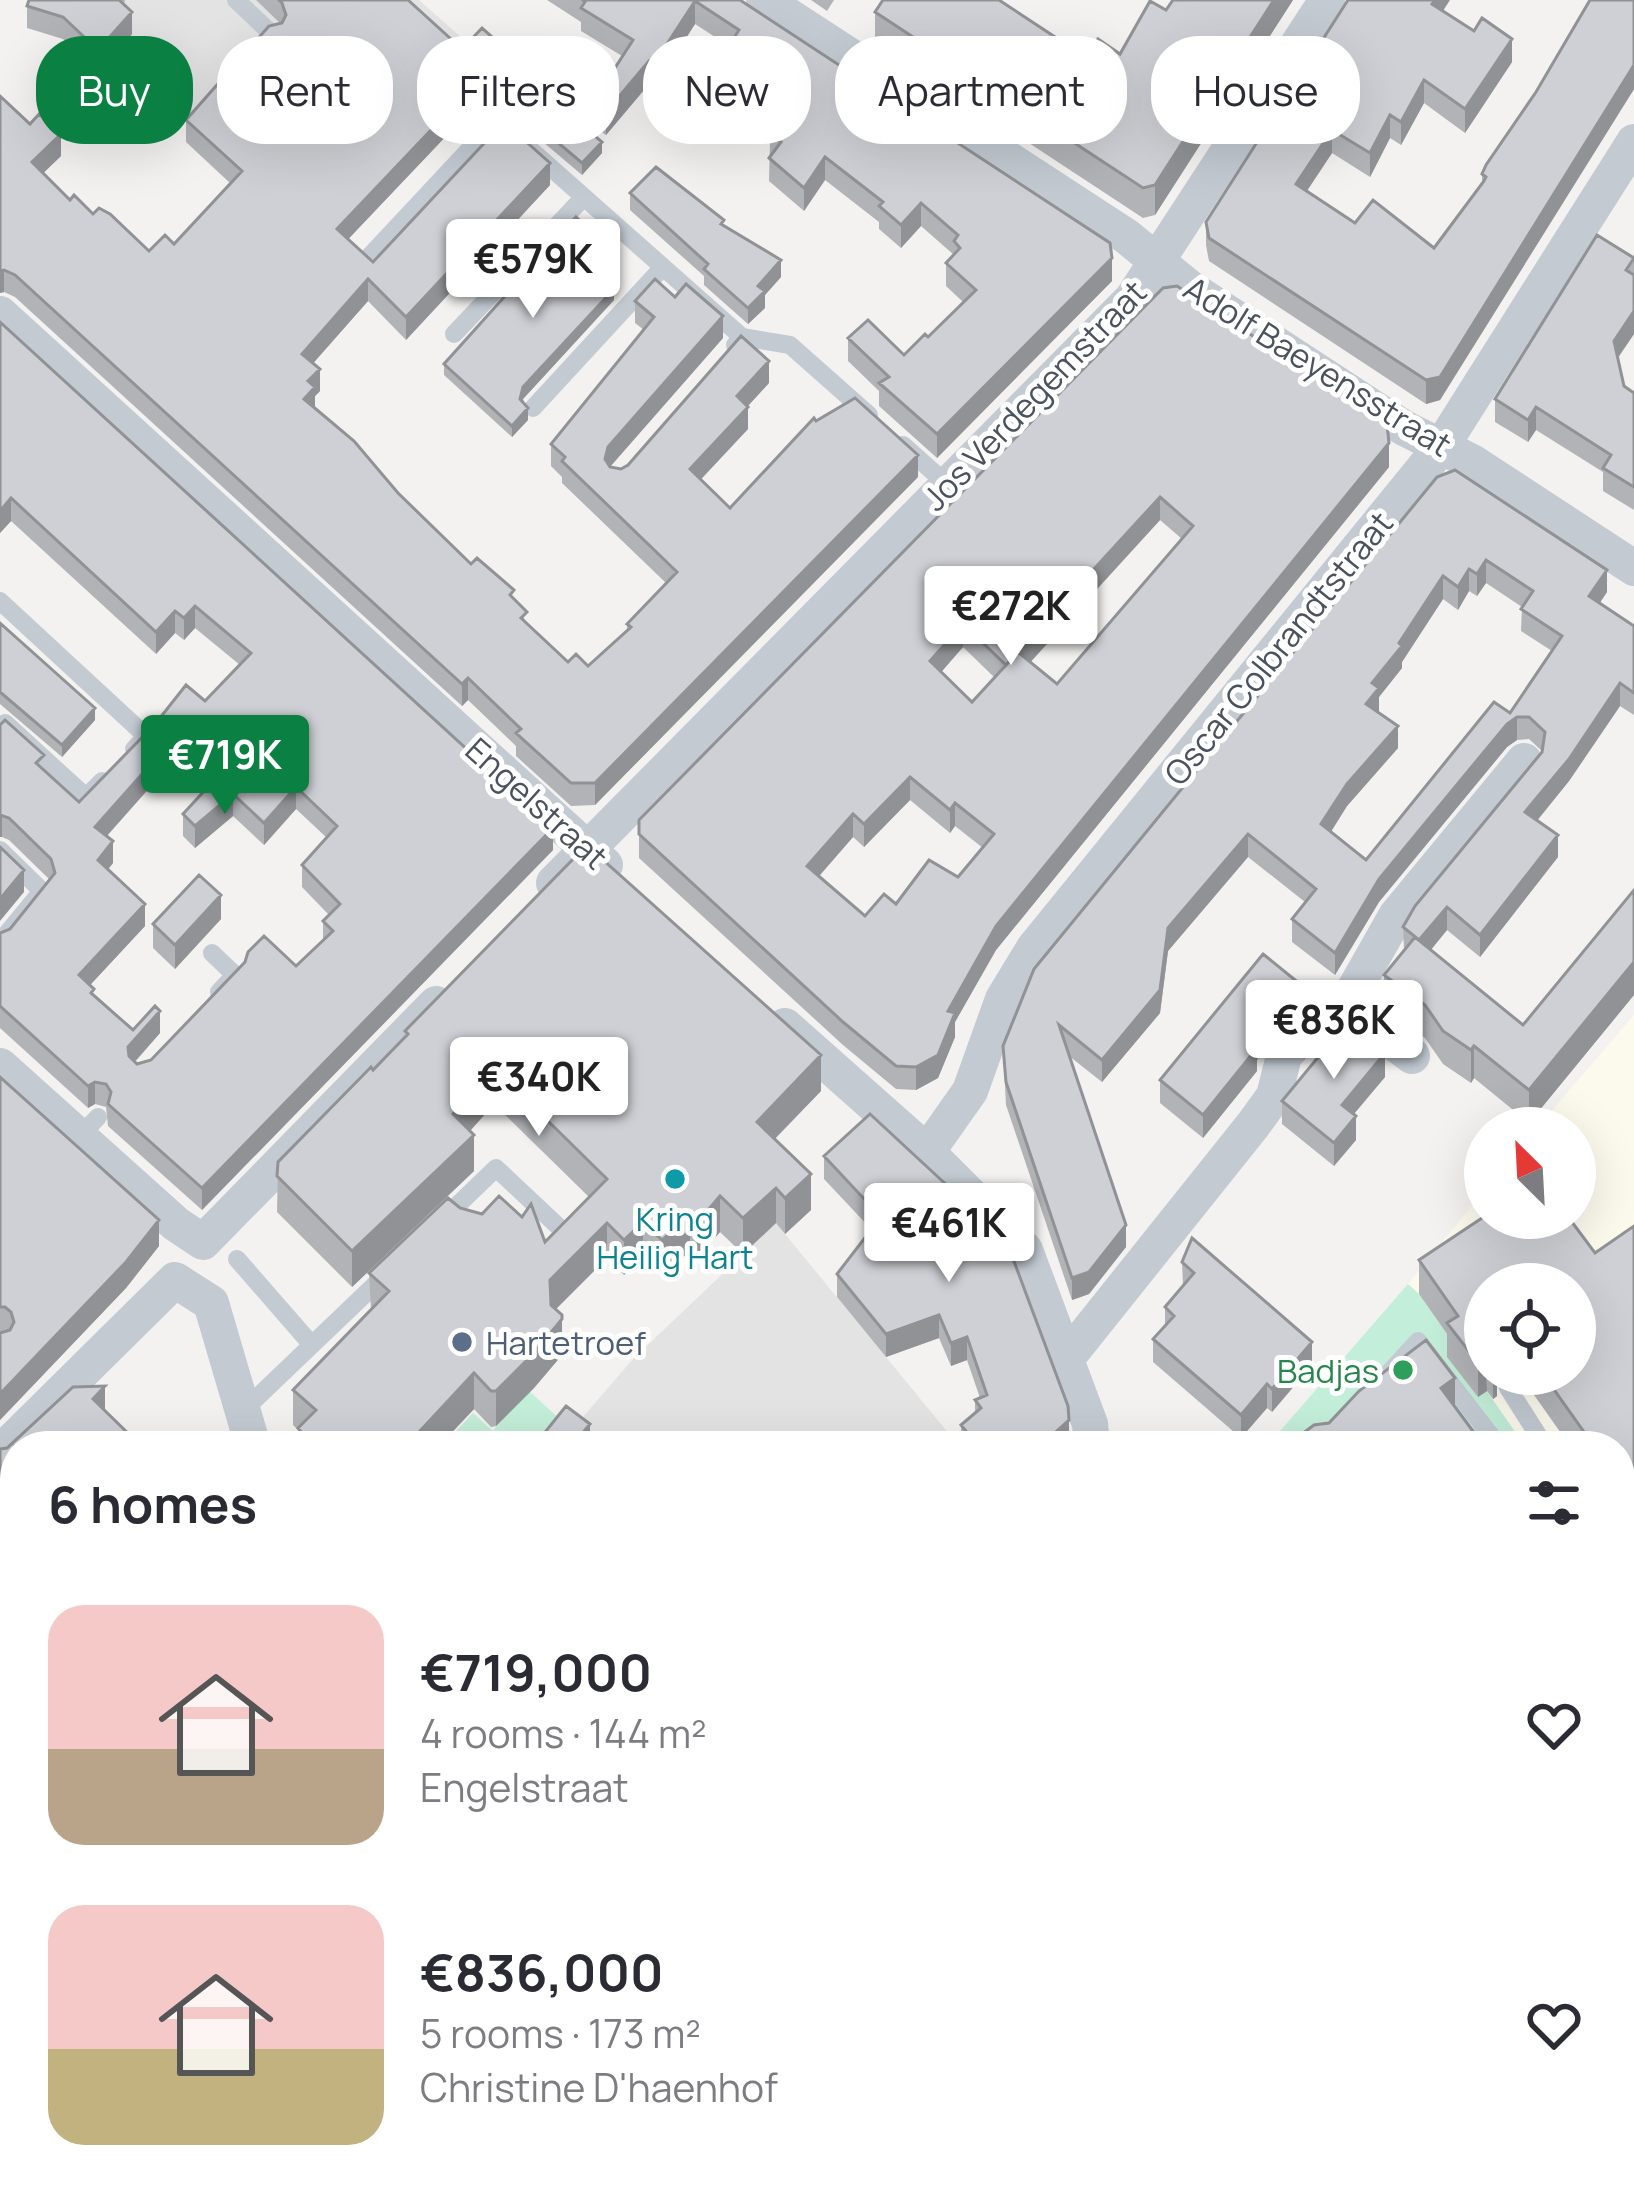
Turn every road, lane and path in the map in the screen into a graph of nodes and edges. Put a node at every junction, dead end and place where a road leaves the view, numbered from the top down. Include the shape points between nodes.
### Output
1 (236, 0) edge
2 (764, 0) edge
3 (1327, 0) edge
4 (273, 35) edge
5 (1634, 142) edge
6 (584, 197) junction
7 (368, 258) edge
8 (1159, 262) junction
9 (663, 267) junction
10 (0, 314) edge
11 (454, 334) dead end
12 (742, 337) junction
13 (727, 355) edge
14 (533, 407) edge
15 (878, 423) edge
16 (896, 439) edge
17 (1441, 447) junction
18 (949, 486) junction
19 (1634, 568) edge
20 (0, 601) edge
21 (0, 728) edge
22 (1524, 761) dead end
23 (0, 850) edge
24 (586, 850) junction
25 (634, 890) edge
26 (525, 913) edge
27 (0, 942) edge
28 (212, 952) dead end
29 (460, 980) edge
30 (758, 1002) edge
31 (1345, 1006) junction
32 (204, 1008) edge
33 (1412, 1056) dead end
34 (0, 1066) edge
35 (927, 1152) junction
36 (562, 1230) edge
37 (429, 1233) edge
38 (237, 1259) dead end
39 (396, 1265) edge
40 (312, 1345) junction
41 (1066, 1359) junction
42 (1369, 1394) edge
43 (1512, 1395) edge
44 (245, 1409) junction
45 (18, 1431) edge
46 (250, 1431) edge
47 (1091, 1431) edge
48 (1487, 1431) edge
49 (1535, 1431) edge

1 - 4 lane
2 - 8 street, Adolf Baeyensstraat
3 - 8 street, Jos Verdegemstraat
5 - 17 street, Oscar Colbrandtstraat
6 - 7 lane via 497,120
6 - 9 lane
6 - 11 lane
8 - 17 street, Adolf Baeyensstraat
8 - 18 street, Jos Verdegemstraat
9 - 12 lane
9 - 14 lane
10 - 24 street, Engelstraat
12 - 13 lane
12 - 15 lane via 790,345
16 - 18 lane
17 - 19 street, Adolf Baeyensstraat
17 - 35 street, Oscar Colbrandtstraat via 1034,948 1003,999 970,1091
18 - 24 street, Jos Verdegemstraat
20 - 21 lane via 146,736 86,797 5,723
22 - 31 street via 1396,916
23 - 27 lane via 42,891
24 - 25 street, Engelstraat
24 - 26 street, Jos Verdegemstraat
28 - 32 lane via 235,975
29 - 34 street via 203,1242 176,1224 89,1127
30 - 35 street
31 - 33 street
31 - 41 street via 1284,1056 1274,1096
35 - 41 street via 1025,1250
36 - 37 lane via 496,1168
38 - 40 lane
39 - 40 lane
40 - 44 lane
41 - 47 street
42 - 48 lane via 1418,1341
43 - 49 lane
44 - 45 street via 211,1303 175,1280
44 - 46 street

